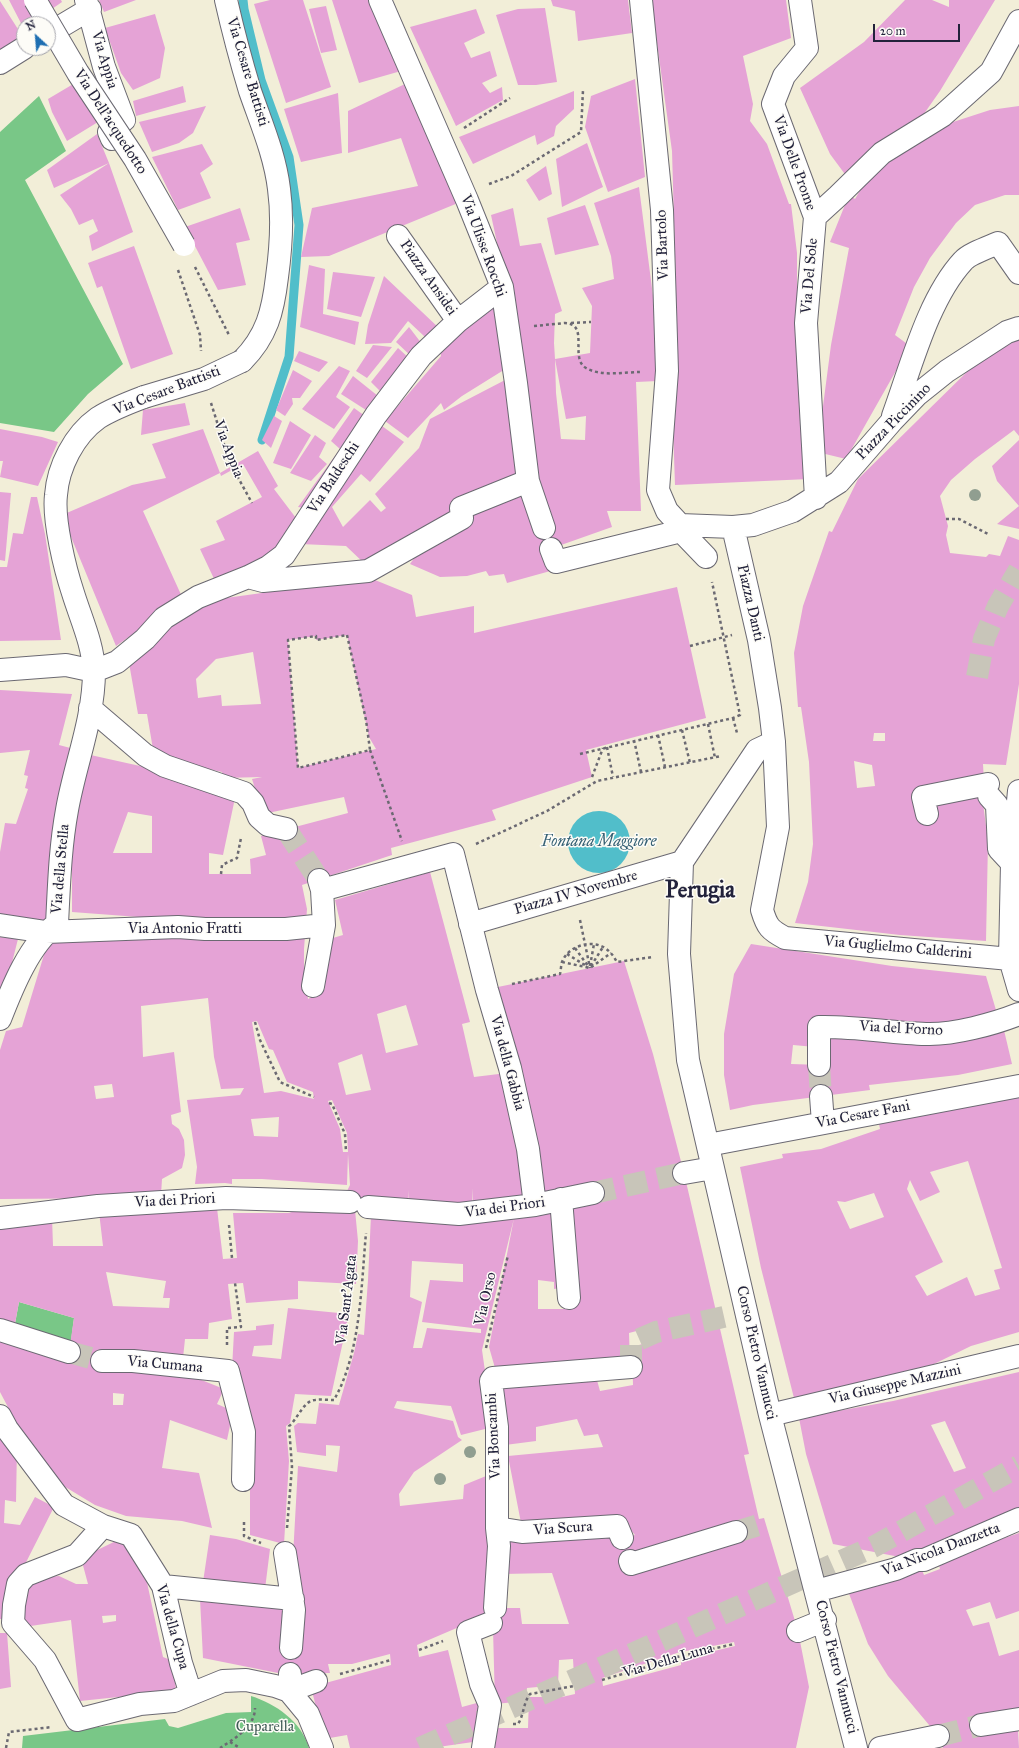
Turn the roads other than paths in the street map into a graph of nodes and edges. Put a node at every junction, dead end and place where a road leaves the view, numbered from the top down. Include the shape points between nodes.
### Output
1 (35, 0) edge
2 (226, 0) edge
3 (380, 0) edge
4 (641, 0) edge
5 (800, 0) edge
6 (88, 4) edge
7 (1019, 21) edge
8 (56, 28) edge
9 (16, 53) edge
10 (0, 63) edge
11 (112, 139) dead end
12 (815, 217) junction
13 (398, 236) dead end
14 (180, 255) road end
15 (1019, 273) edge
16 (502, 288) junction
17 (458, 321) junction
18 (1019, 328) edge
19 (892, 421) junction
20 (528, 481) junction
21 (816, 498) junction
22 (733, 527) junction
23 (544, 528) dead end
24 (681, 528) junction
25 (553, 555) dead end
26 (706, 557) dead end
27 (248, 577) junction
28 (0, 670) edge
29 (94, 671) junction
30 (90, 708) junction
31 (766, 746) junction
32 (1019, 791) edge
33 (927, 814) dead end
34 (286, 830) tunnel mouth
35 (682, 862) junction
36 (1012, 863) junction
37 (470, 924) junction
38 (0, 925) edge
39 (324, 925) junction
40 (46, 932) junction
41 (1010, 959) junction
42 (313, 986) dead end
43 (1019, 990) edge
44 (1019, 1014) edge
45 (0, 1019) edge
46 (819, 1065) tunnel mouth
47 (1019, 1086) edge
48 (821, 1096) tunnel mouth
49 (823, 1123) junction
50 (708, 1145) junction
51 (713, 1168) junction
52 (684, 1173) tunnel mouth
53 (593, 1193) tunnel mouth
54 (561, 1199) junction
55 (535, 1205) junction
56 (0, 1218) edge
57 (569, 1298) dead end
58 (0, 1330) edge
59 (69, 1352) tunnel mouth
60 (1019, 1356) edge
61 (102, 1361) tunnel mouth
62 (631, 1367) dead end
63 (770, 1415) junction
64 (0, 1416) edge
65 (243, 1480) dead end
66 (1019, 1519) edge
67 (103, 1526) junction
68 (496, 1528) junction
69 (736, 1532) tunnel mouth
70 (622, 1538) dead end
71 (285, 1553) road end
72 (630, 1561) dead end
73 (163, 1586) junction
74 (816, 1591) junction
75 (293, 1599) junction
76 (824, 1620) junction
77 (9, 1625) edge
78 (798, 1631) dead end
79 (292, 1648) dead end
80 (316, 1681) road end
81 (290, 1682) junction
82 (192, 1694) junction
83 (1019, 1719) edge
84 (981, 1725) tunnel mouth
85 (938, 1736) tunnel mouth
86 (322, 1748) edge
87 (483, 1748) edge
88 (856, 1748) edge
89 (880, 1748) edge

1 - 14 street, Via Dell'acquedotto, bridge via 78,73 135,159
2 - 29 street, Via Cesare Battisti, bridge via 250,91 267,137 279,188 281,222 274,306 254,349 242,361 204,379 115,408 85,430 67,456 59,476 56,516 72,592 89,641
3 - 16 street, Via Ulisse Rocchi via 464,193
4 - 24 street, Via Bartolo via 662,210 667,371 658,490 667,511
5 - 12 street, Via Delle Prome via 807,48 784,76 773,104
6 - 8 street
6 - 11 street, Via Appia via 104,67 124,120 109,132
7 - 12 street, Via Del Sole via 990,72 942,116 882,153
9 - 10 street
12 - 21 street, Via Del Sole via 806,323
13 - 17 street, Piazza Ansidei
15 - 19 street via 998,243 964,260 944,287 929,315
16 - 17 street, Via Baldeschi
16 - 20 street, Via Ulisse Rocchi
17 - 27 street, Via Baldeschi via 421,356 268,567
18 - 19 street, Piazza Piccinino via 1007,332 947,371 917,395
19 - 21 street, Piazza Piccinino via 839,482
20 - 23 street, Via Ulisse Rocchi
20 - 27 street via 462,508 462,518 368,571 263,581
21 - 22 street via 793,511 753,525
22 - 24 street
22 - 31 street, Piazza Danti via 766,679
24 - 25 street
24 - 26 street
27 - 29 street, Via Baldeschi via 198,597 164,618 145,640 117,662
28 - 29 street via 66,665
29 - 30 street, Via Cesare Battisti
30 - 34 street via 146,756 164,766 244,793 253,803 259,817 268,825
30 - 40 street, Via della Stella via 67,810 59,869 57,924
31 - 35 street
31 - 41 street, Via Guglielmo Calderini via 778,827 762,910 765,922 772,931 786,938
32 - 36 street
33 - 36 street via 923,796 988,790 997,805 999,849
35 - 37 street, Piazza IV Novembre
35 - 50 street, Corso Pietro Vannucci via 679,954 688,1060
36 - 41 street
37 - 39 street, Via della Gabbia via 453,854 320,885
37 - 55 street, Via della Gabbia via 486,990 510,1068 528,1149
38 - 40 street, Via Antonio Fratti
39 - 40 street, Via Antonio Fratti via 286,929 205,929 178,926
39 - 42 street
40 - 45 street, Via della Stella via 16,979
41 - 43 street
44 - 46 street, Via del Forno via 1001,1022 927,1034 819,1026
47 - 49 street, Via Cesare Fani
48 - 49 street
49 - 50 street, Via Cesare Fani
50 - 51 street, Corso Pietro Vannucci
51 - 52 street
51 - 63 street, Corso Pietro Vannucci
53 - 54 street, Via dei Priori
54 - 55 street, Via dei Priori
54 - 57 street
55 - 56 street, Via dei Priori via 458,1214 359,1204 226,1198 98,1206
58 - 59 street
60 - 63 street, Via Giuseppe Mazzini
61 - 65 street, Via Cumana via 133,1361 228,1372 244,1432
62 - 68 street, Via Boncambi via 493,1378 491,1381 497,1440
63 - 74 street, Corso Pietro Vannucci
64 - 67 street, Via della Cupa via 64,1505
66 - 74 street, Via Nicola Danzetta via 924,1560
67 - 73 street, Via della Cupa via 131,1534
67 - 77 street via 77,1555 26,1575 18,1584
68 - 70 street, Via Scura via 522,1532 617,1526
68 - 87 street, Via Boncambi via 499,1546 493,1615 468,1632 481,1684 490,1705
69 - 72 street via 631,1564
71 - 75 street
73 - 75 street
73 - 82 street, Via della Cupa via 181,1662
74 - 76 street, Corso Pietro Vannucci
75 - 79 street
76 - 78 street
76 - 88 street, Corso Pietro Vannucci
77 - 82 street via 45,1660 77,1720 140,1704 174,1701
80 - 81 street
81 - 82 street via 274,1686 246,1680 223,1682
81 - 86 street via 308,1714
83 - 84 street
85 - 89 street

